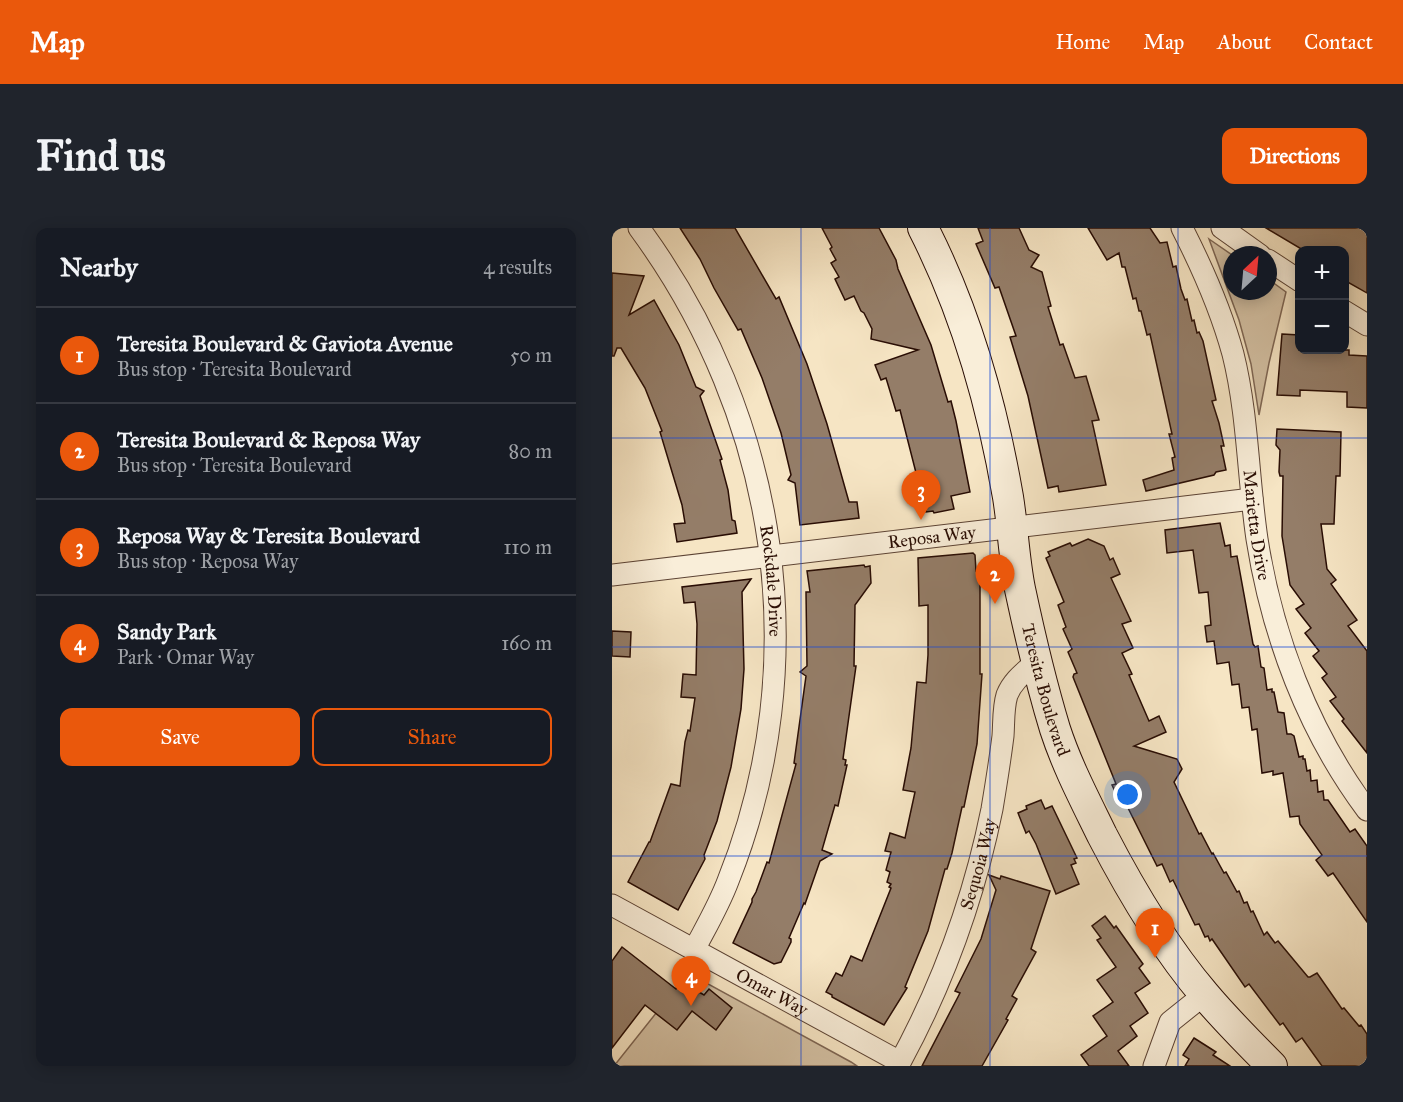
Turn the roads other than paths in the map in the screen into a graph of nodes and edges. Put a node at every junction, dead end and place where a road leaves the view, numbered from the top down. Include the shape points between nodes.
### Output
1 (639, 228) edge
2 (923, 228) edge
3 (1182, 228) edge
4 (1221, 228) edge
5 (1247, 246) edge
6 (1277, 266) edge
7 (1295, 278) edge
8 (1349, 314) edge
9 (1367, 326) edge
10 (1252, 499) junction
11 (1011, 528) junction
12 (771, 556) junction
13 (612, 575) edge
14 (1037, 661) junction
15 (1367, 810) edge
16 (612, 905) edge
17 (694, 950) junction
18 (1205, 994) junction
19 (899, 1064) edge
20 (1154, 1066) edge
21 (1272, 1066) edge

1 - 12 street, Rockdale Drive via 697,318 730,392 755,468
2 - 11 street, Teresita Boulevard via 953,293 978,366 995,432
3 - 10 street, Marietta Drive via 1212,291 1233,356
4 - 5 street
6 - 7 street
8 - 9 street
10 - 11 street, Reposa Way
10 - 15 street, Marietta Drive via 1265,582 1286,654 1316,727
11 - 12 street, Reposa Way
11 - 14 street, Teresita Boulevard
12 - 13 street, Reposa Way
12 - 17 street, Rockdale Drive via 775,663 761,773 728,881
14 - 18 street, Teresita Boulevard via 1056,729 1091,813 1141,904
14 - 19 street, Sequoia Way via 1012,683 1006,698 991,810 972,886 935,992
16 - 17 street, Omar Way
17 - 19 street, Omar Way
18 - 20 street via 1170,1022
18 - 21 street, Teresita Boulevard

